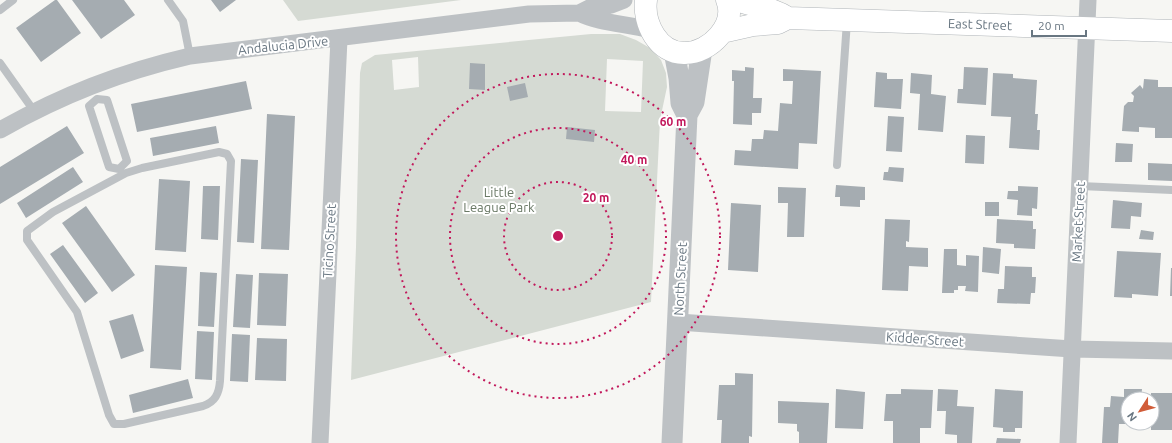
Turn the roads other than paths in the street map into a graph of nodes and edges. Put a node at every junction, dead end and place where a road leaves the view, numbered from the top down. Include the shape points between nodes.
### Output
1 (13, 0) edge
2 (168, 0) edge
3 (624, 0) edge
4 (646, 0) edge
5 (727, 0) edge
6 (736, 0) edge
7 (1088, 0) edge
8 (0, 10) edge
9 (579, 13) junction
10 (788, 18) junction
11 (847, 20) junction
12 (1087, 27) junction
13 (650, 30) junction
14 (1172, 31) edge
15 (722, 32) junction
16 (339, 39) junction
17 (702, 49) junction
18 (674, 51) junction
19 (190, 56) junction
20 (0, 63) edge
21 (94, 92) junction
22 (34, 111) junction
23 (687, 115) junction
24 (0, 130) edge
25 (837, 166) dead end
26 (120, 172) junction
27 (1080, 186) junction
28 (1172, 190) edge
29 (678, 322) junction
30 (1072, 349) junction
31 (1172, 351) edge
32 (320, 443) edge
33 (672, 443) edge
34 (1068, 443) edge

1 - 8 lane
2 - 19 lane via 183,21
3 - 9 street, Andalucia Drive via 589,8
4 - 13 main road via 646,18
5 - 15 main road via 730,14
6 - 10 main road, East Street via 778,11
7 - 12 street, Market Street
9 - 13 street, Andalucia Drive via 589,19
9 - 16 street, Andalucia Drive via 529,14
10 - 11 main road, East Street
10 - 15 main road, East Street via 778,23
11 - 12 main road, East Street
11 - 25 lane
12 - 14 main road, East Street
12 - 27 street, Market Street
13 - 18 main road via 665,46
15 - 17 main road
16 - 19 street, Andalucia Drive
16 - 32 street, Ticino Street
17 - 18 main road via 684,53
17 - 23 street, North Street via 694,102
18 - 23 street, North Street via 680,78 681,103
19 - 21 street, Andalucia Drive via 138,69
20 - 22 lane
21 - 22 street, Andalucia Drive
21 - 26 lane via 89,106 109,167
21 - 26 lane via 107,100 127,161
22 - 24 street, Andalucia Drive
23 - 29 street, North Street
26 - 26 lane via 32,226 26,235 29,244 77,312 110,418 118,424 203,406 213,401 218,393 231,161 227,154 219,152
27 - 28 lane
27 - 30 street, Market Street
29 - 30 street, Kidder Street
29 - 33 street, North Street
30 - 31 street, Kidder Street
30 - 34 street, Market Street

